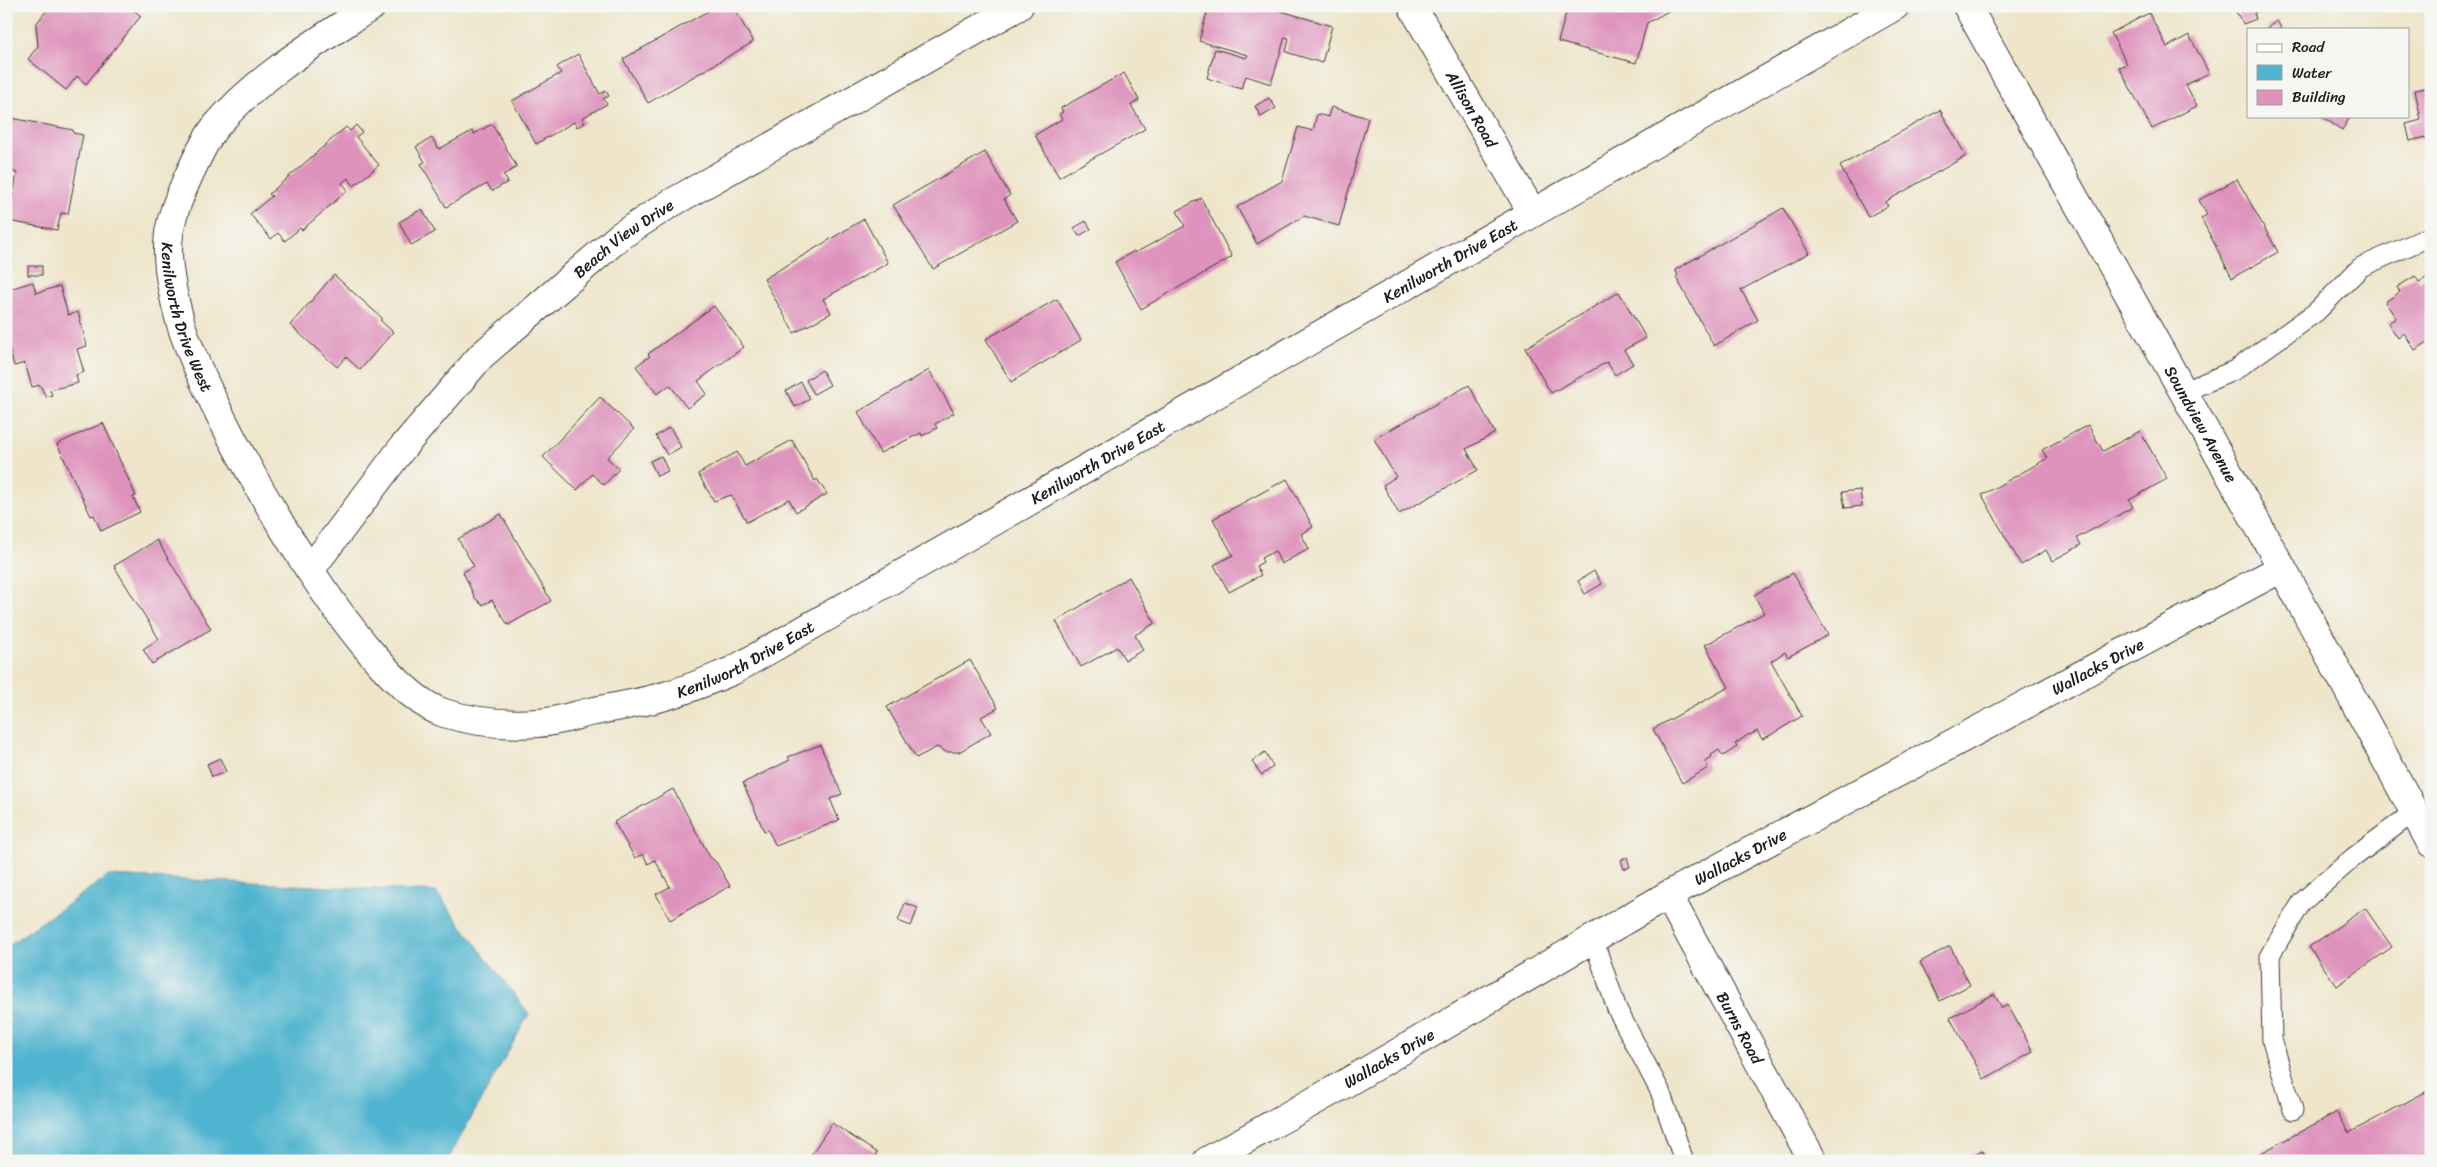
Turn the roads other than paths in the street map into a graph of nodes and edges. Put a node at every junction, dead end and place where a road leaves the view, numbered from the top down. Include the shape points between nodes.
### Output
1 (372, 6) edge
2 (1019, 6) edge
3 (1412, 6) edge
4 (1895, 6) edge
5 (1968, 6) edge
6 (1532, 212) junction
7 (2431, 236) edge
8 (2184, 392) junction
9 (2282, 568) junction
10 (310, 570) junction
11 (2414, 812) junction
12 (2431, 843) edge
13 (1668, 895) junction
14 (1594, 938) junction
15 (2293, 1110) dead end
16 (1207, 1161) edge
17 (1684, 1161) edge
18 (1813, 1161) edge

1 - 10 street, Kenilworth Drive West via 256,87 215,127 172,217 167,257 180,322 208,390 251,476
2 - 10 street, Beach View Drive via 668,204 620,236 481,356 403,447
3 - 6 street, Allison Road
4 - 6 street, Kenilworth Drive East
5 - 8 street, Soundview Avenue
6 - 10 street, Kenilworth Drive East via 732,671 670,695 540,723 484,721 441,713 406,691 374,658
7 - 8 lane via 2361,267 2316,312 2235,370
8 - 9 street, Soundview Avenue
9 - 11 street, Soundview Avenue
9 - 13 street, Wallacks Drive
11 - 12 street, Soundview Avenue
11 - 15 lane via 2354,857 2302,902 2270,955 2272,1040
13 - 14 street, Wallacks Drive
13 - 18 street, Burns Road
14 - 16 street, Wallacks Drive
14 - 17 lane via 1617,1009 1660,1091

